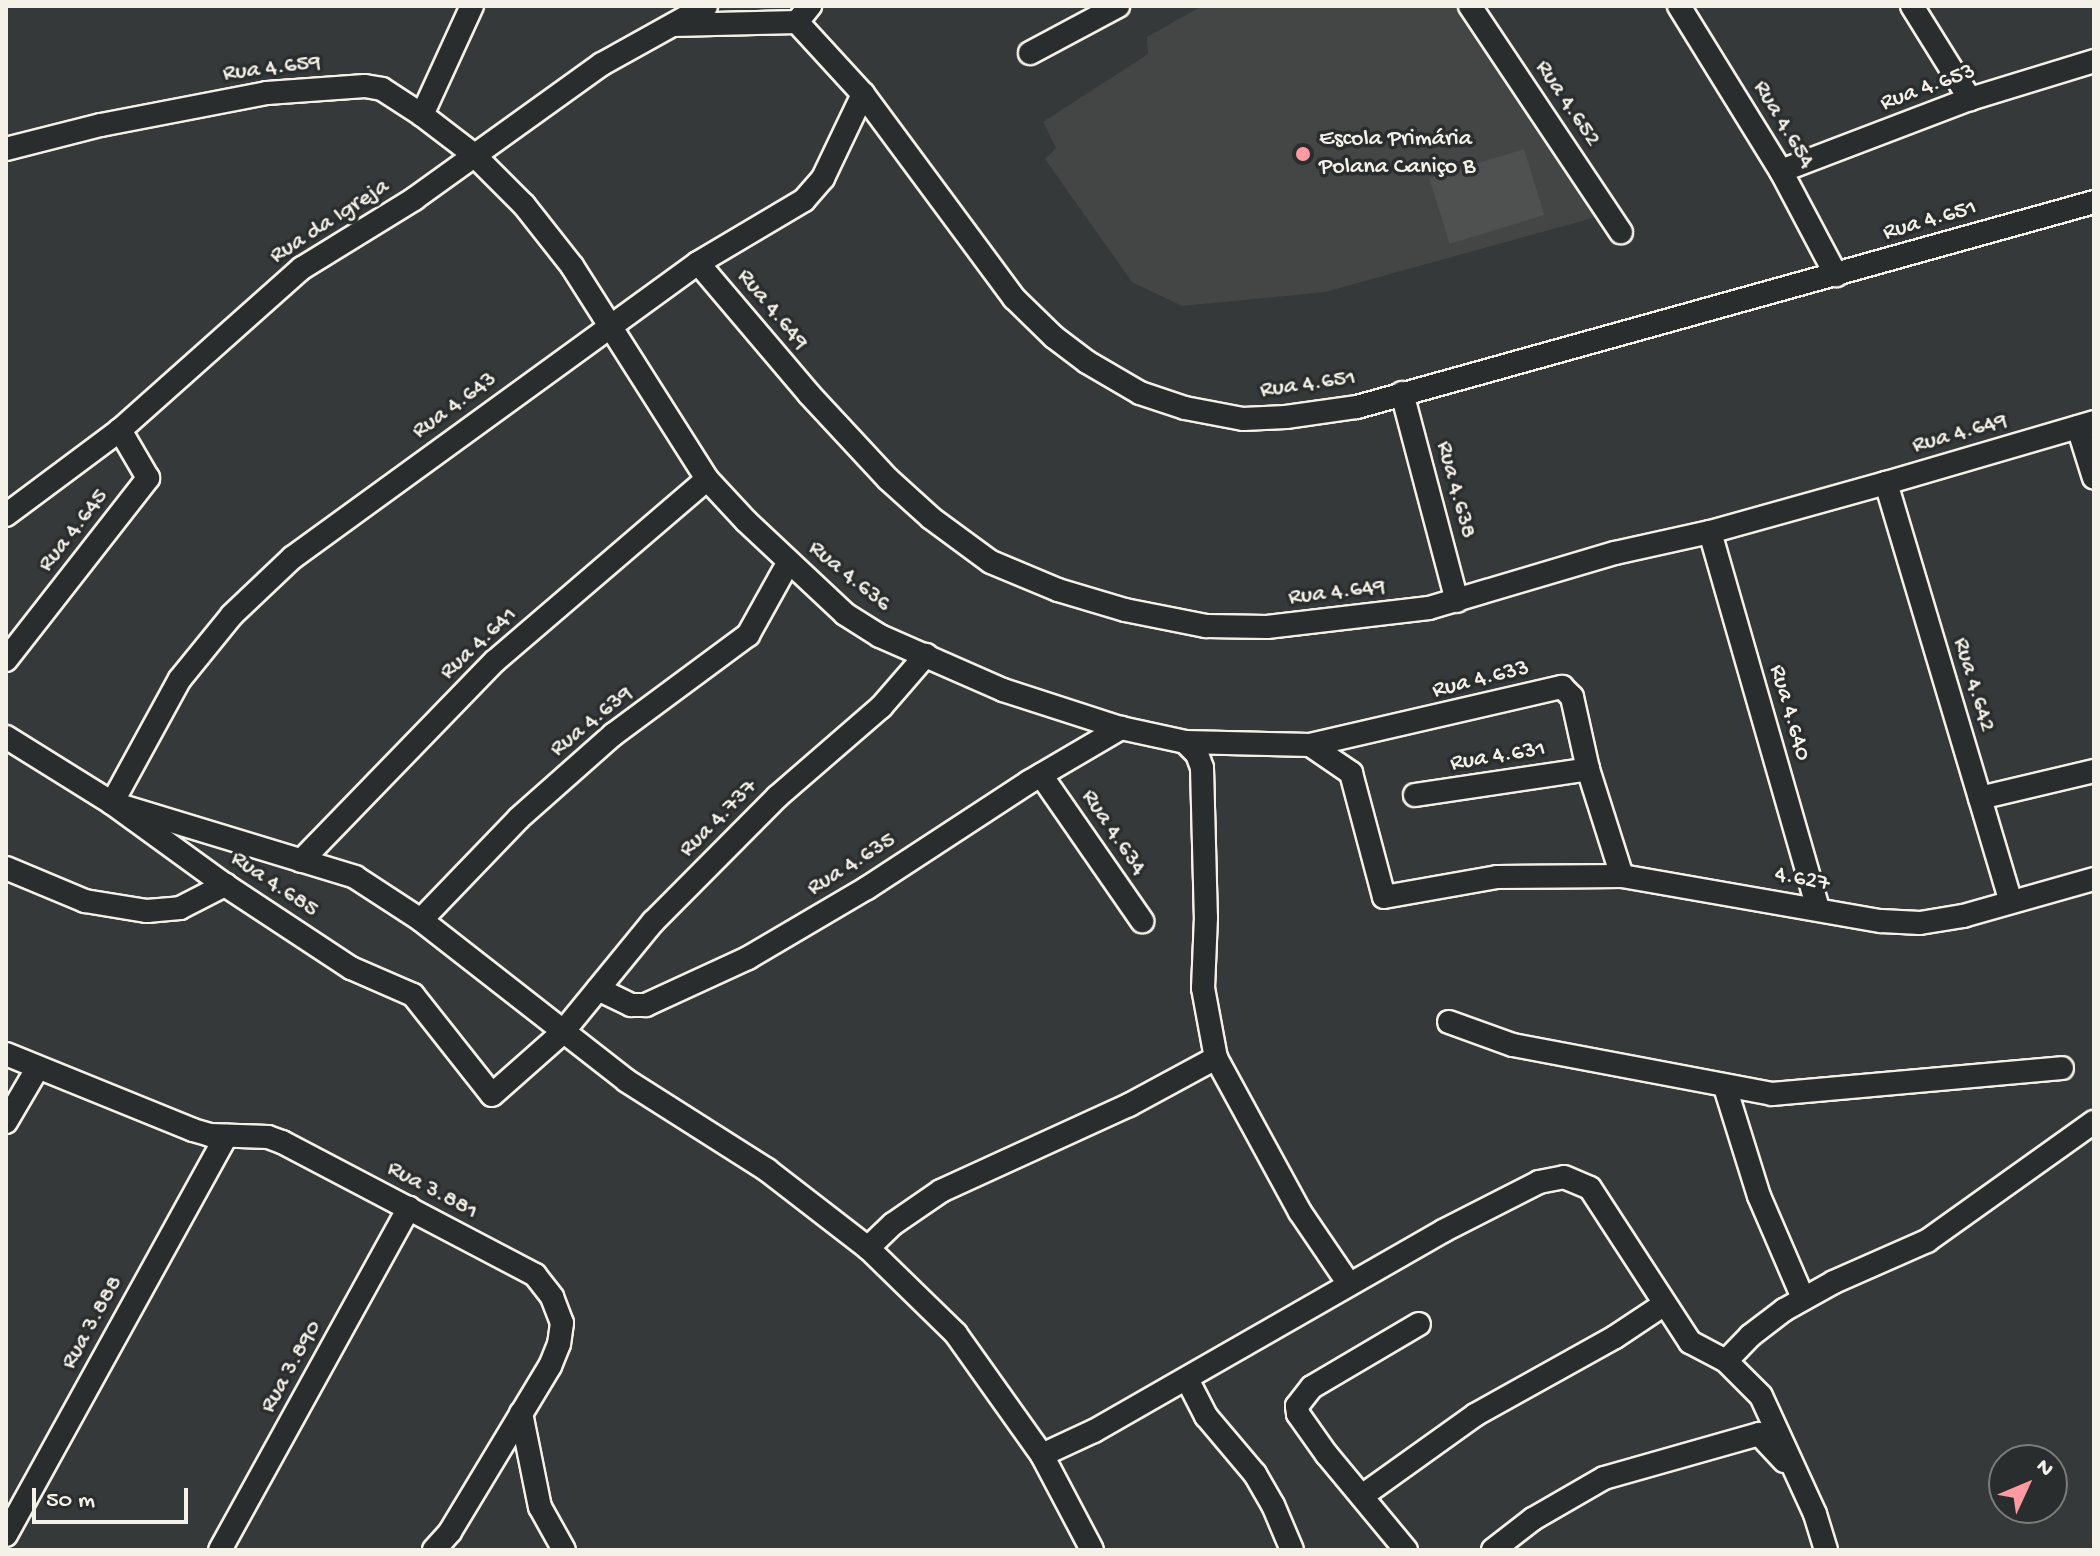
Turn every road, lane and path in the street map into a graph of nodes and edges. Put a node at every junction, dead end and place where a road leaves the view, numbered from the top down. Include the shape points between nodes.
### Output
1 (472, 6) edge
2 (706, 6) edge
3 (1118, 6) edge
4 (1470, 6) edge
5 (1679, 6) edge
6 (1912, 6) edge
7 (803, 14) edge
8 (672, 25) junction
9 (1030, 53) dead end
10 (2094, 61) edge
11 (863, 94) junction
12 (1970, 99) junction
13 (422, 115) junction
14 (6, 149) edge
15 (473, 154) junction
16 (1781, 171) junction
17 (2094, 202) edge
18 (1621, 232) dead end
19 (698, 263) junction
20 (1836, 275) junction
21 (609, 326) junction
22 (1402, 393) junction
23 (2086, 424) edge
24 (120, 430) junction
25 (2094, 478) edge
26 (707, 479) junction
27 (1886, 483) junction
28 (6, 515) edge
29 (1710, 532) junction
30 (788, 563) junction
31 (1457, 601) junction
32 (926, 655) junction
33 (6, 660) edge
34 (1121, 728) junction
35 (6, 737) edge
36 (1185, 742) junction
37 (1310, 745) junction
38 (1588, 769) junction
39 (2094, 771) edge
40 (1041, 775) junction
41 (1415, 795) dead end
42 (1980, 798) junction
43 (112, 803) junction
44 (301, 861) junction
45 (6, 868) edge
46 (1622, 876) junction
47 (2094, 879) edge
48 (225, 885) junction
49 (2011, 901) junction
50 (1818, 909) junction
51 (421, 920) junction
52 (1142, 921) dead end
53 (598, 989) junction
54 (1449, 1022) dead end
55 (562, 1033) junction
56 (6, 1054) edge
57 (1216, 1058) junction
58 (2062, 1068) dead end
59 (37, 1069) junction
60 (1725, 1087) junction
61 (492, 1095) joint
62 (6, 1122) edge
63 (2094, 1122) edge
64 (226, 1136) junction
65 (409, 1208) junction
66 (868, 1248) junction
67 (1349, 1284) junction
68 (1803, 1298) junction
69 (1663, 1305) junction
70 (1419, 1324) dead end
71 (1726, 1361) junction
72 (1187, 1379) junction
73 (521, 1413) junction
74 (1042, 1455) junction
75 (1362, 1496) junction
76 (1815, 1514) junction
77 (6, 1535) edge
78 (220, 1550) edge
79 (434, 1550) edge
80 (564, 1550) edge
81 (1092, 1550) edge
82 (1292, 1550) edge
83 (1405, 1550) edge
84 (1493, 1550) edge
85 (1826, 1550) edge

1 - 13 street
2 - 8 street, Rua da Igreja
3 - 9 street
4 - 18 street, Rua 4.652
5 - 16 street, Rua 4.654
6 - 12 street
7 - 8 street, Rua 4.651
7 - 11 street, Rua 4.651
8 - 15 street, Rua da Igreja via 602,64
10 - 12 street, Rua 4.653
11 - 19 street, Rua 4.643 via 823,178 804,200
11 - 22 street, Rua 4.651 via 1014,298 1087,362 1140,393 1243,419 1357,407
12 - 16 street, Rua 4.653
13 - 14 street, Rua 4.659 via 382,89 365,86 267,93
13 - 15 street, Rua 4.636
15 - 21 street, Rua 4.636 via 524,205 572,266
15 - 24 street, Rua da Igreja via 414,199 282,282
16 - 20 street, Rua 4.654
17 - 20 street, Rua 4.651
19 - 21 street, Rua 4.643
19 - 31 street, Rua 4.649 via 888,479 991,562 1125,610 1206,626 1267,627
20 - 22 street, Rua 4.651
21 - 26 street, Rua 4.636
21 - 43 street, Rua 4.643 via 292,558 232,615 180,679
22 - 31 street, Rua 4.638
23 - 25 street
23 - 27 street, Rua 4.649
24 - 28 street, Rua da Igreja
24 - 33 street, Rua 4.645 via 148,478
26 - 30 street, Rua 4.636
26 - 44 street, Rua 4.641 via 495,661
27 - 29 street, Rua 4.649
27 - 42 street, Rua 4.642
29 - 31 street, Rua 4.649 via 1615,553
29 - 50 street, Rua 4.640
30 - 32 street, Rua 4.636 via 845,614
30 - 51 street, Rua 4.639 via 748,635 614,734 519,818
32 - 34 street, Rua 4.636 via 1003,690
32 - 53 street, Rua 4.737 via 881,707 777,797 653,922
34 - 36 street, Rua 4.636
34 - 40 street, Rua 4.635
35 - 43 street, Rua 4.685
36 - 37 street, Rua 4.636
36 - 57 street via 1202,768 1203,988
37 - 38 street, Rua 4.633 via 1562,687 1572,697
37 - 46 street, 4.627 via 1351,773 1384,897 1497,877
38 - 41 street, Rua 4.631
38 - 46 street, Rua 4.633
39 - 42 street
40 - 52 street, Rua 4.634
40 - 53 street, Rua 4.635 via 748,958 646,1005 631,1005
42 - 49 street, Rua 4.642
43 - 44 street
43 - 48 street, Rua 4.685
44 - 51 street via 355,877
45 - 48 street via 85,901 147,911 180,908
46 - 50 street, 4.627
47 - 49 street, 4.627
48 - 61 street, Rua 4.685 via 364,976 413,995
49 - 50 street, 4.627 via 1920,923
51 - 55 street
53 - 55 street, Rua 4.737
54 - 60 street via 1513,1045
55 - 61 street, Rua 4.737
55 - 66 street via 767,1170
56 - 59 street, Rua 3.881
57 - 66 street via 1129,1105 941,1191
57 - 67 street via 1300,1212
58 - 60 street via 1772,1094
59 - 62 street
59 - 64 street, Rua 3.881 via 193,1130
60 - 68 street via 1759,1196
63 - 68 street via 1927,1241
64 - 65 street, Rua 3.881 via 282,1142
64 - 77 street, Rua 3.888
65 - 73 street, Rua 3.881 via 535,1275 552,1297 562,1323 559,1344
65 - 78 street, Rua 3.890
66 - 74 street via 956,1334
67 - 69 street via 1539,1182 1564,1177 1590,1188
67 - 72 street
68 - 71 street via 1750,1336
69 - 71 street via 1690,1342
69 - 75 street via 1475,1415
70 - 75 street via 1312,1387 1297,1406 1327,1455
71 - 76 street via 1771,1411
72 - 74 street
72 - 82 street via 1206,1416 1255,1474
73 - 79 street, Rua 3.881
73 - 80 street via 540,1507
74 - 81 street
75 - 83 street
76 - 84 street via 1778,1451 1759,1434 1604,1478 1533,1519
76 - 85 street

